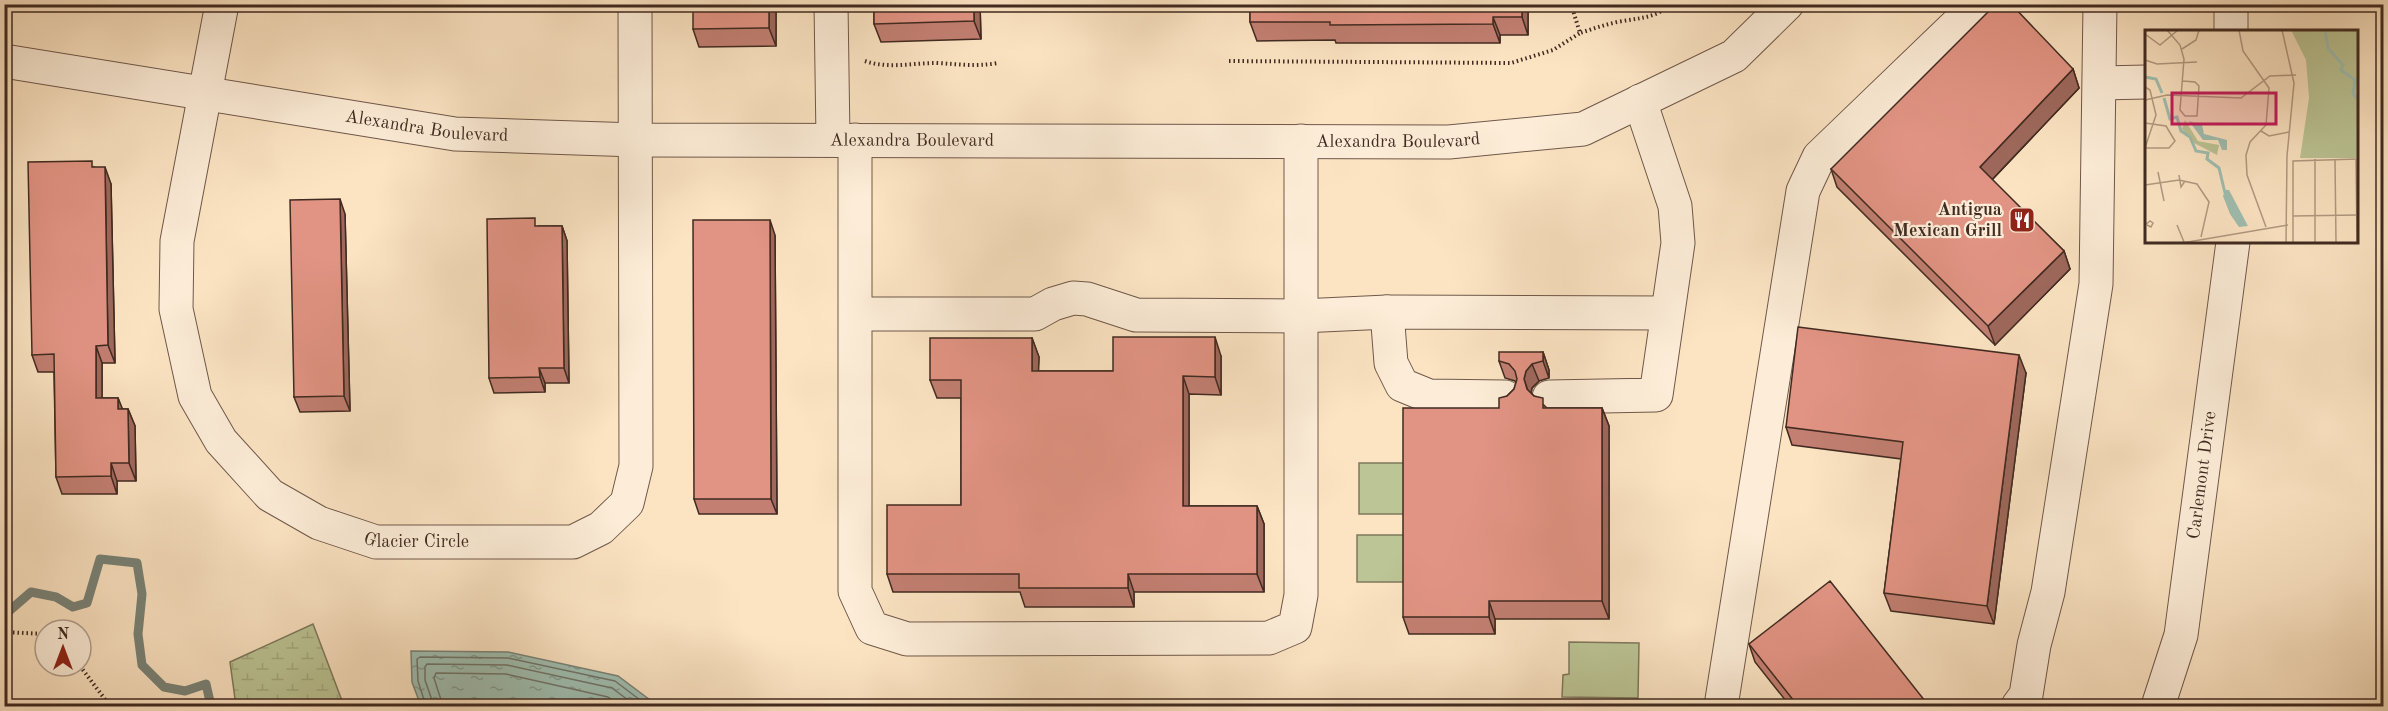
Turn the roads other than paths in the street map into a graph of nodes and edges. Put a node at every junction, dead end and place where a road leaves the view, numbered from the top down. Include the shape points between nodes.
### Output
1 (222, 4) edge
2 (635, 4) edge
3 (831, 4) edge
4 (1787, 4) edge
5 (1978, 4) edge
6 (2100, 4) edge
7 (2231, 4) edge
8 (2231, 30) edge
9 (4, 61) edge
10 (2145, 82) edge
11 (2100, 83) junction
12 (204, 93) junction
13 (1640, 101) junction
14 (844, 139) junction
15 (636, 140) junction
16 (1300, 141) junction
17 (2233, 243) edge
18 (1387, 312) junction
19 (1667, 313) junction
20 (856, 314) junction
21 (1301, 316) junction
22 (1505, 397) edge
23 (1549, 397) dead end
24 (1721, 706) edge
25 (2018, 706) edge
26 (2158, 706) edge

1 - 12 street, Glacier Circle
2 - 15 street, Glacier Circle
3 - 14 street
4 - 13 street, Alexandra Boulevard via 1734,56
5 - 24 street via 1819,158 1803,191
6 - 11 street
7 - 8 street
9 - 12 street, Alexandra Boulevard
10 - 11 street
11 - 25 street via 2095,294 2048,592 2026,695
12 - 15 street, Alexandra Boulevard via 455,134
12 - 15 street, Glacier Circle via 177,241 176,309 195,396 221,441 270,495 319,523 376,542 573,542 601,528 627,503 636,466
13 - 16 street, Alexandra Boulevard via 1583,129 1449,142
13 - 19 street via 1675,206 1678,243
14 - 15 street, Alexandra Boulevard
14 - 16 street, Alexandra Boulevard
14 - 20 street
16 - 21 street
17 - 26 street, Carlemont Drive via 2181,635
18 - 19 street
18 - 21 street
18 - 22 street via 1391,363 1402,385 1429,396
19 - 23 street via 1656,395
20 - 21 street via 1035,314 1073,298 1136,315
20 - 21 street via 855,591 872,628 907,639 1269,638 1294,627 1301,595

